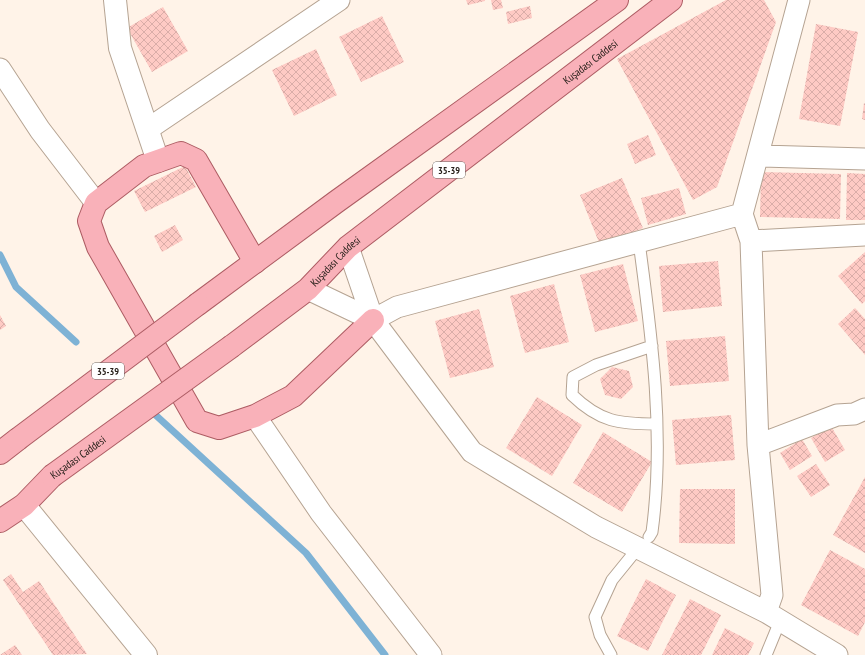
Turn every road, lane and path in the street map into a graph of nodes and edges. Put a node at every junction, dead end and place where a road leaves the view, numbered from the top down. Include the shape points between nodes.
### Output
1 (115, 0) edge
2 (339, 0) edge
3 (617, 0) edge
4 (671, 0) edge
5 (799, 0) edge
6 (0, 69) edge
7 (148, 129) junction
8 (758, 156) junction
9 (865, 159) edge
10 (158, 161) junction
11 (96, 203) junction
12 (742, 214) junction
13 (865, 235) edge
14 (639, 242) junction
15 (752, 242) junction
16 (348, 247) junction
17 (255, 262) junction
18 (308, 289) junction
19 (373, 320) junction
20 (652, 346) junction
21 (255, 416) junction
22 (861, 416) edge
23 (656, 424) junction
24 (758, 445) junction
25 (0, 453) edge
26 (24, 505) junction
27 (0, 521) edge
28 (644, 543) junction
29 (773, 616) junction
30 (146, 655) edge
31 (432, 655) edge
32 (611, 655) edge
33 (766, 655) edge
34 (837, 655) edge

1 - 7 main road via 120,48
2 - 7 street
3 - 17 main road, 35-39
4 - 16 main road, Kuşadası Caddesi / 35-39
5 - 8 street
6 - 11 street via 40,130
7 - 10 main road
8 - 9 street
8 - 12 street
10 - 11 main road via 144,166
10 - 17 main road via 181,153 196,160
11 - 21 main road via 89,221 98,247 197,421 219,428
12 - 14 street
12 - 15 street
13 - 15 street
14 - 19 street via 397,307
14 - 20 lane
15 - 24 street
16 - 18 main road, Kuşadası Caddesi / 35-39
16 - 19 street
17 - 25 main road, 35-39, bridge
18 - 19 street
18 - 26 main road, Kuşadası Caddesi / 35-39, bridge via 52,476
19 - 21 main road via 293,396
19 - 28 street via 472,452 596,527
20 - 23 lane
20 - 23 lane via 596,365 573,377 572,395 585,407 623,424
21 - 31 street via 321,513
22 - 24 street via 837,415
23 - 28 lane via 657,494 652,532
24 - 29 street
26 - 27 main road, Kuşadası Caddesi / 35-39
26 - 30 main road
28 - 29 street
28 - 32 lane via 612,580 595,617 600,635
29 - 33 lane
29 - 34 street

